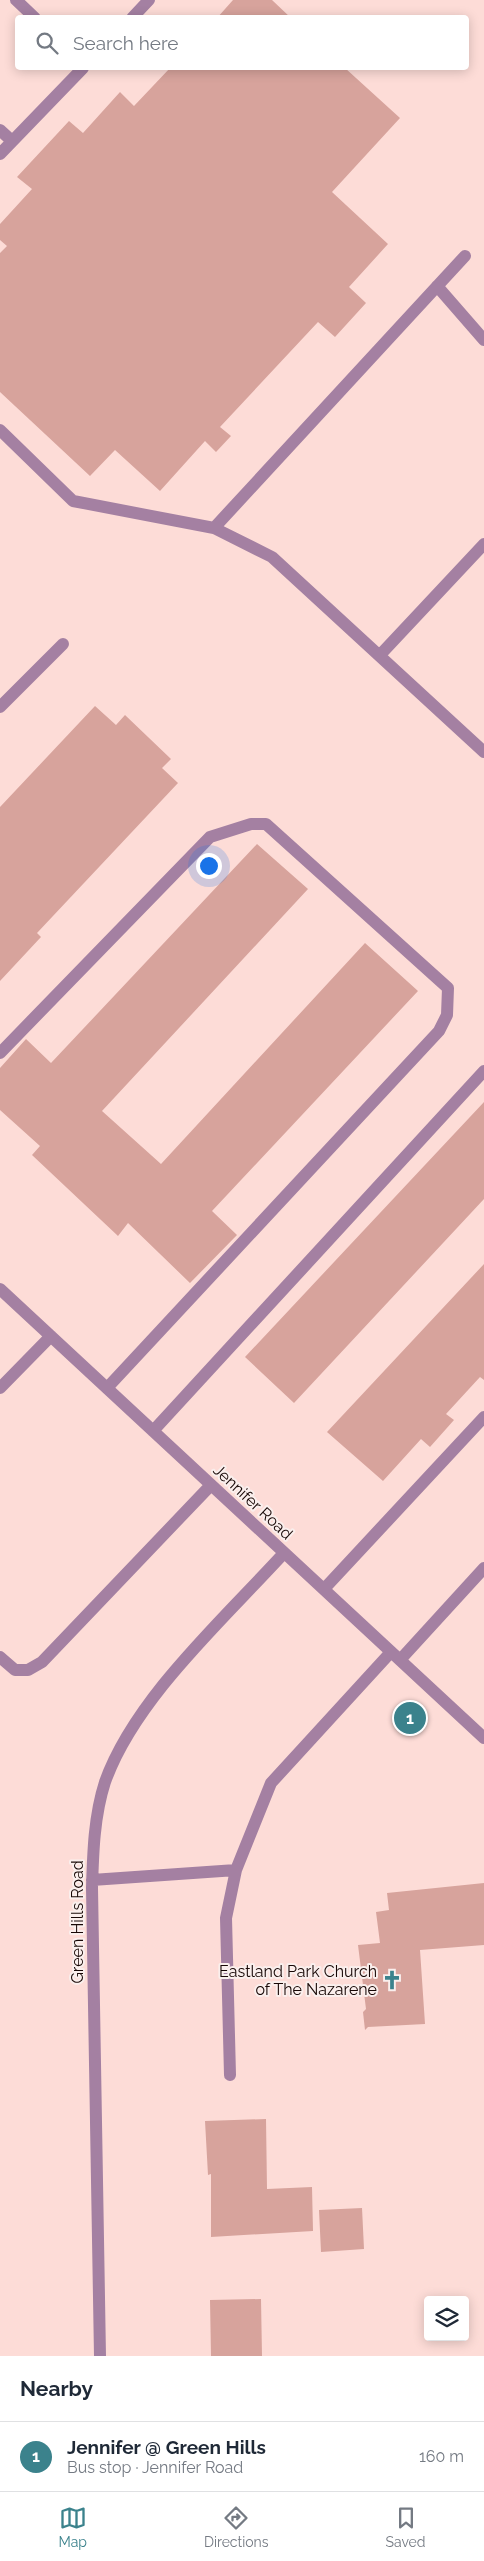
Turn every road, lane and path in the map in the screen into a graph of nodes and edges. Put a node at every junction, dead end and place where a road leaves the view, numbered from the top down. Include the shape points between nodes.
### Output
1 (16, 0) edge
2 (149, 0) edge
3 (31, 15) edge
4 (135, 15) edge
5 (81, 70) edge
6 (0, 130) edge
7 (12, 142) junction
8 (0, 154) edge
9 (465, 256) dead end
10 (437, 286) junction
11 (484, 340) edge
12 (0, 430) edge
13 (214, 528) junction
14 (484, 544) edge
15 (63, 644) dead end
16 (380, 655) junction
17 (0, 707) edge
18 (484, 752) edge
19 (0, 1054) edge
20 (484, 1071) edge
21 (0, 1289) edge
22 (51, 1336) junction
23 (0, 1388) edge
24 (107, 1388) junction
25 (484, 1417) edge
26 (153, 1431) junction
27 (211, 1484) junction
28 (284, 1553) junction
29 (484, 1568) edge
30 (324, 1589) junction
31 (395, 1656) junction
32 (0, 1657) edge
33 (484, 1738) edge
34 (236, 1870) junction
35 (92, 1880) junction
36 (230, 2075) dead end
37 (100, 2356) edge

1 - 3 street
2 - 4 street
5 - 7 street
6 - 7 street
7 - 8 street
9 - 10 street
10 - 11 street
10 - 13 street
12 - 13 street via 73,501
13 - 16 street via 272,557
14 - 16 street
15 - 17 street
16 - 18 street
19 - 24 street via 210,837 251,824 266,824 448,988 447,1015 439,1032
20 - 26 street
21 - 22 street, Jennifer Road
22 - 23 street
22 - 24 street, Jennifer Road
24 - 26 street, Jennifer Road
25 - 30 street
26 - 27 street, Jennifer Road
27 - 28 street, Jennifer Road
27 - 32 street via 42,1662 28,1670 15,1670
28 - 30 street, Jennifer Road
28 - 35 street, Green Hills Road via 176,1670 144,1708 121,1746 105,1783 94,1831
29 - 31 street
30 - 31 street, Jennifer Road
31 - 33 street, Jennifer Road
31 - 34 street via 272,1783
34 - 35 street
34 - 36 street via 226,1918
35 - 37 street, Green Hills Road

